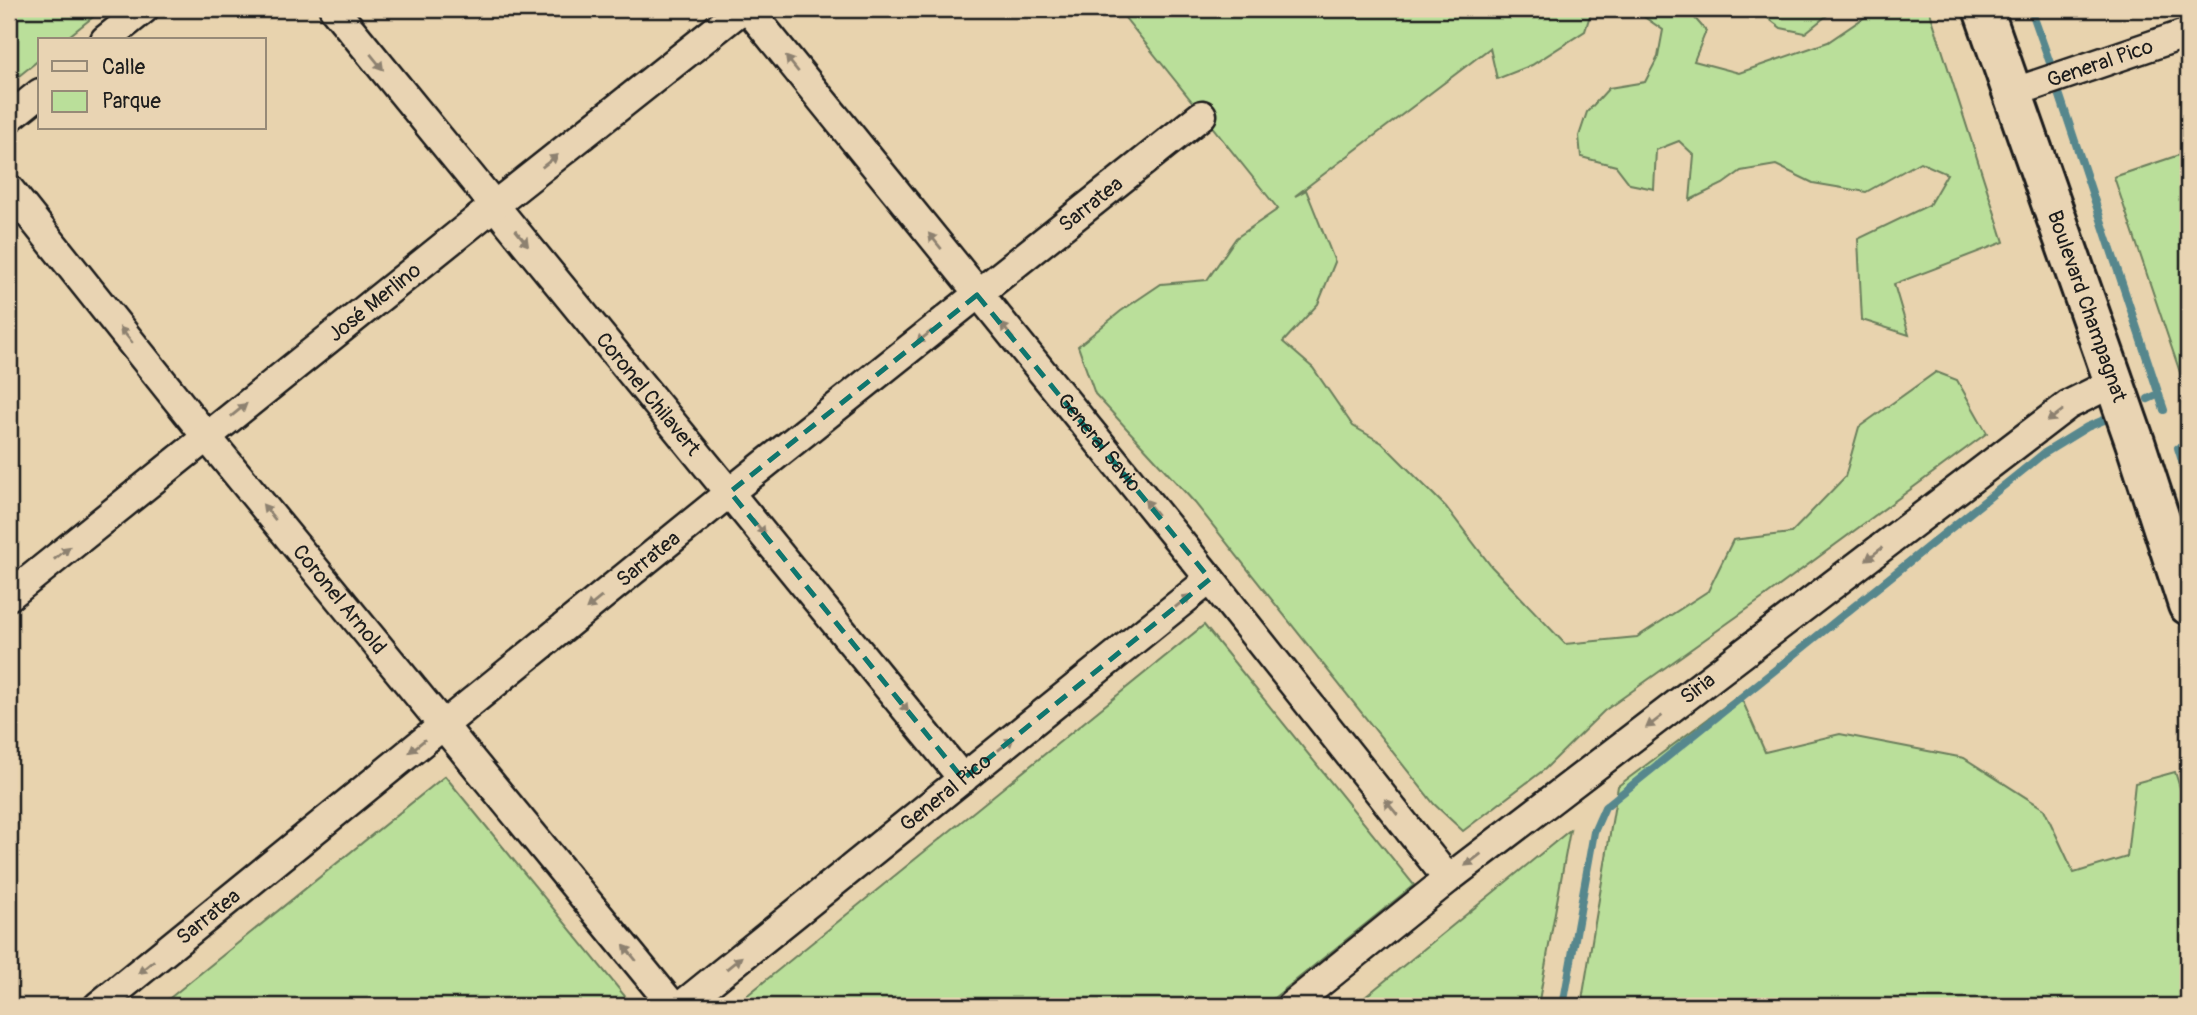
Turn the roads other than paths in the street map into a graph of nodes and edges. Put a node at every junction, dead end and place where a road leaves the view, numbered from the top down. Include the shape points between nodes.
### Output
1 (144, 9) edge
2 (334, 9) edge
3 (742, 9) edge
4 (748, 9) edge
5 (1983, 9) edge
6 (2188, 33) edge
7 (108, 38) edge
8 (2012, 93) junction
9 (38, 95) edge
10 (1202, 116) dead end
11 (9, 118) edge
12 (9, 188) edge
13 (495, 205) junction
14 (977, 295) junction
15 (2114, 382) junction
16 (206, 436) junction
17 (730, 492) junction
18 (1210, 579) junction
19 (9, 596) edge
20 (2188, 606) edge
21 (443, 725) junction
22 (963, 779) junction
23 (1448, 879) junction
24 (98, 1006) edge
25 (673, 1006) edge
26 (681, 1006) edge
27 (1291, 1006) edge

1 - 7 street
2 -> 13 street, Coronel Chilavert
13 -> 3 street, José Merlino
14 -> 4 street, General Savio
5 - 8 main road, Boulevard Champagnat
6 - 8 street, General Pico
8 - 15 main road, Boulevard Champagnat
9 - 11 street
10 - 14 street, Sarratea
16 -> 12 street, Coronel Arnold
16 -> 13 street, José Merlino
13 -> 17 street, Coronel Chilavert
14 -> 17 street, Sarratea
18 -> 14 street, General Savio
15 - 20 main road, Boulevard Champagnat
15 -> 23 street, Siria via 2068,405
19 -> 16 street, José Merlino
21 -> 16 street, Coronel Arnold
17 -> 21 street, Sarratea
17 -> 22 street, Coronel Chilavert
22 -> 18 street, General Pico
23 -> 18 street, General Savio
21 -> 24 street, Sarratea
25 -> 21 street, Coronel Arnold
26 -> 22 street, General Pico
23 - 27 street, Siria

